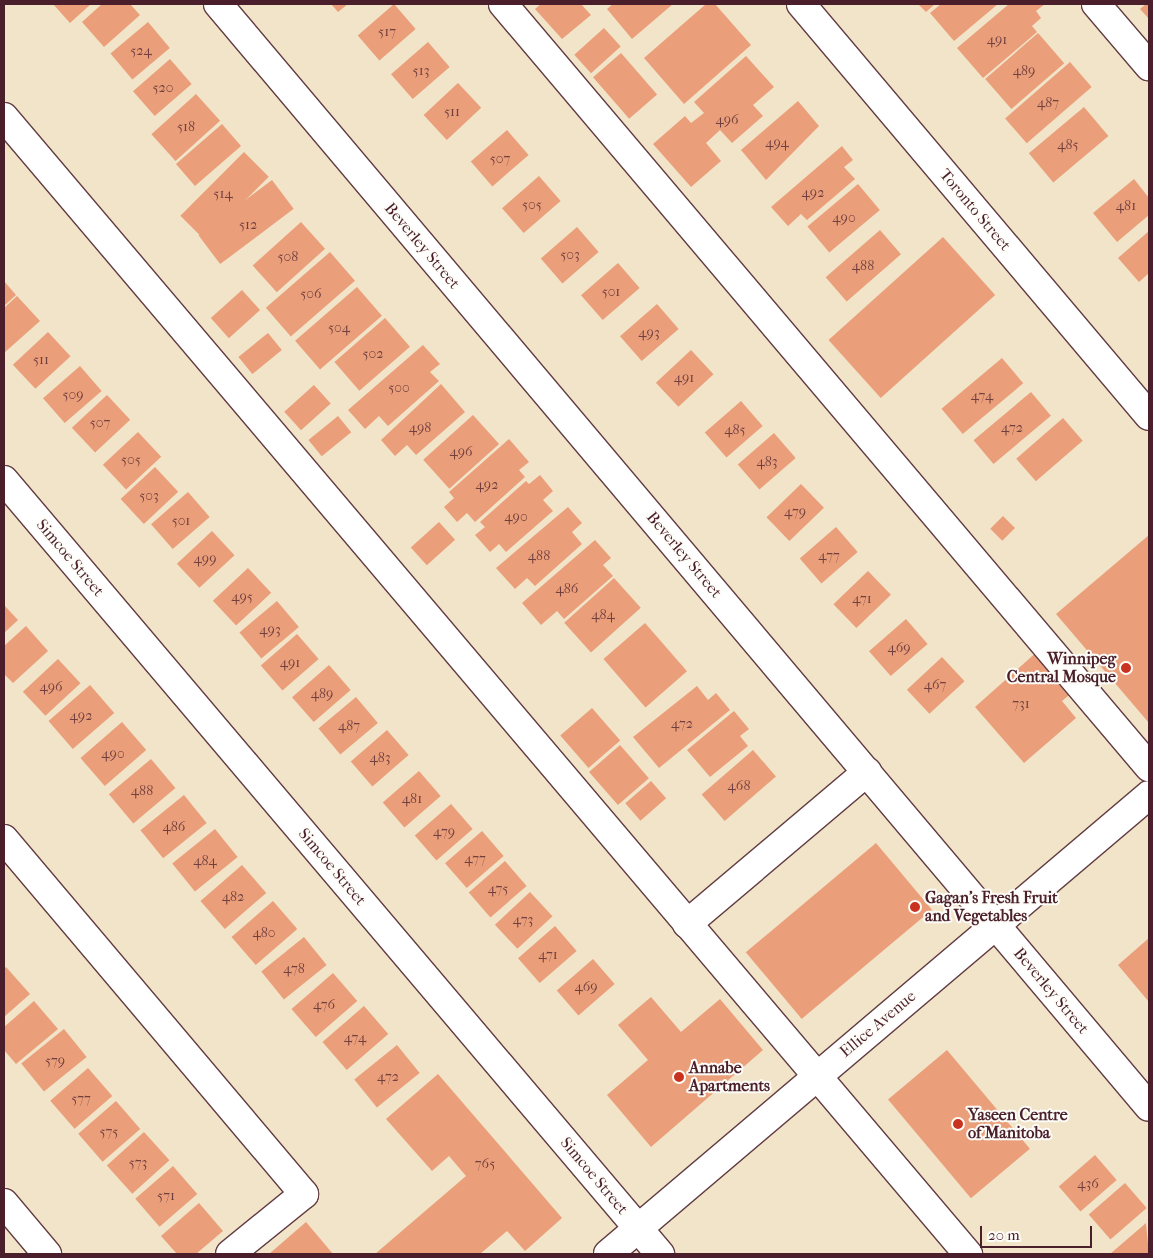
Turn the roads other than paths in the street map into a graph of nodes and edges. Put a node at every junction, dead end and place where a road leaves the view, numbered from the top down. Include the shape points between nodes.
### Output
1 (218, 4) edge
2 (503, 4) edge
3 (801, 4) edge
4 (1096, 4) edge
5 (1149, 66) edge
6 (4, 117) edge
7 (1149, 416) edge
8 (4, 480) edge
9 (1149, 767) edge
10 (867, 772) junction
11 (1149, 795) edge
12 (4, 839) edge
13 (687, 924) junction
14 (996, 925) junction
15 (817, 1076) junction
16 (1149, 1107) edge
17 (4, 1203) edge
18 (638, 1228) junction
19 (47, 1254) edge
20 (230, 1254) edge
21 (608, 1254) edge
22 (660, 1254) edge
23 (968, 1254) edge

1 - 10 street, Beverley Street
2 - 9 street
3 - 7 street, Toronto Street
4 - 5 street
6 - 13 street
8 - 18 street, Simcoe Street
10 - 13 street
10 - 14 street, Beverley Street
11 - 14 street, Ellice Avenue
12 - 20 street via 304,1194
13 - 15 street
14 - 15 street, Ellice Avenue
14 - 16 street, Beverley Street
15 - 18 street, Ellice Avenue
15 - 23 street
17 - 19 street
18 - 21 street, Ellice Avenue
18 - 22 street, Simcoe Street

